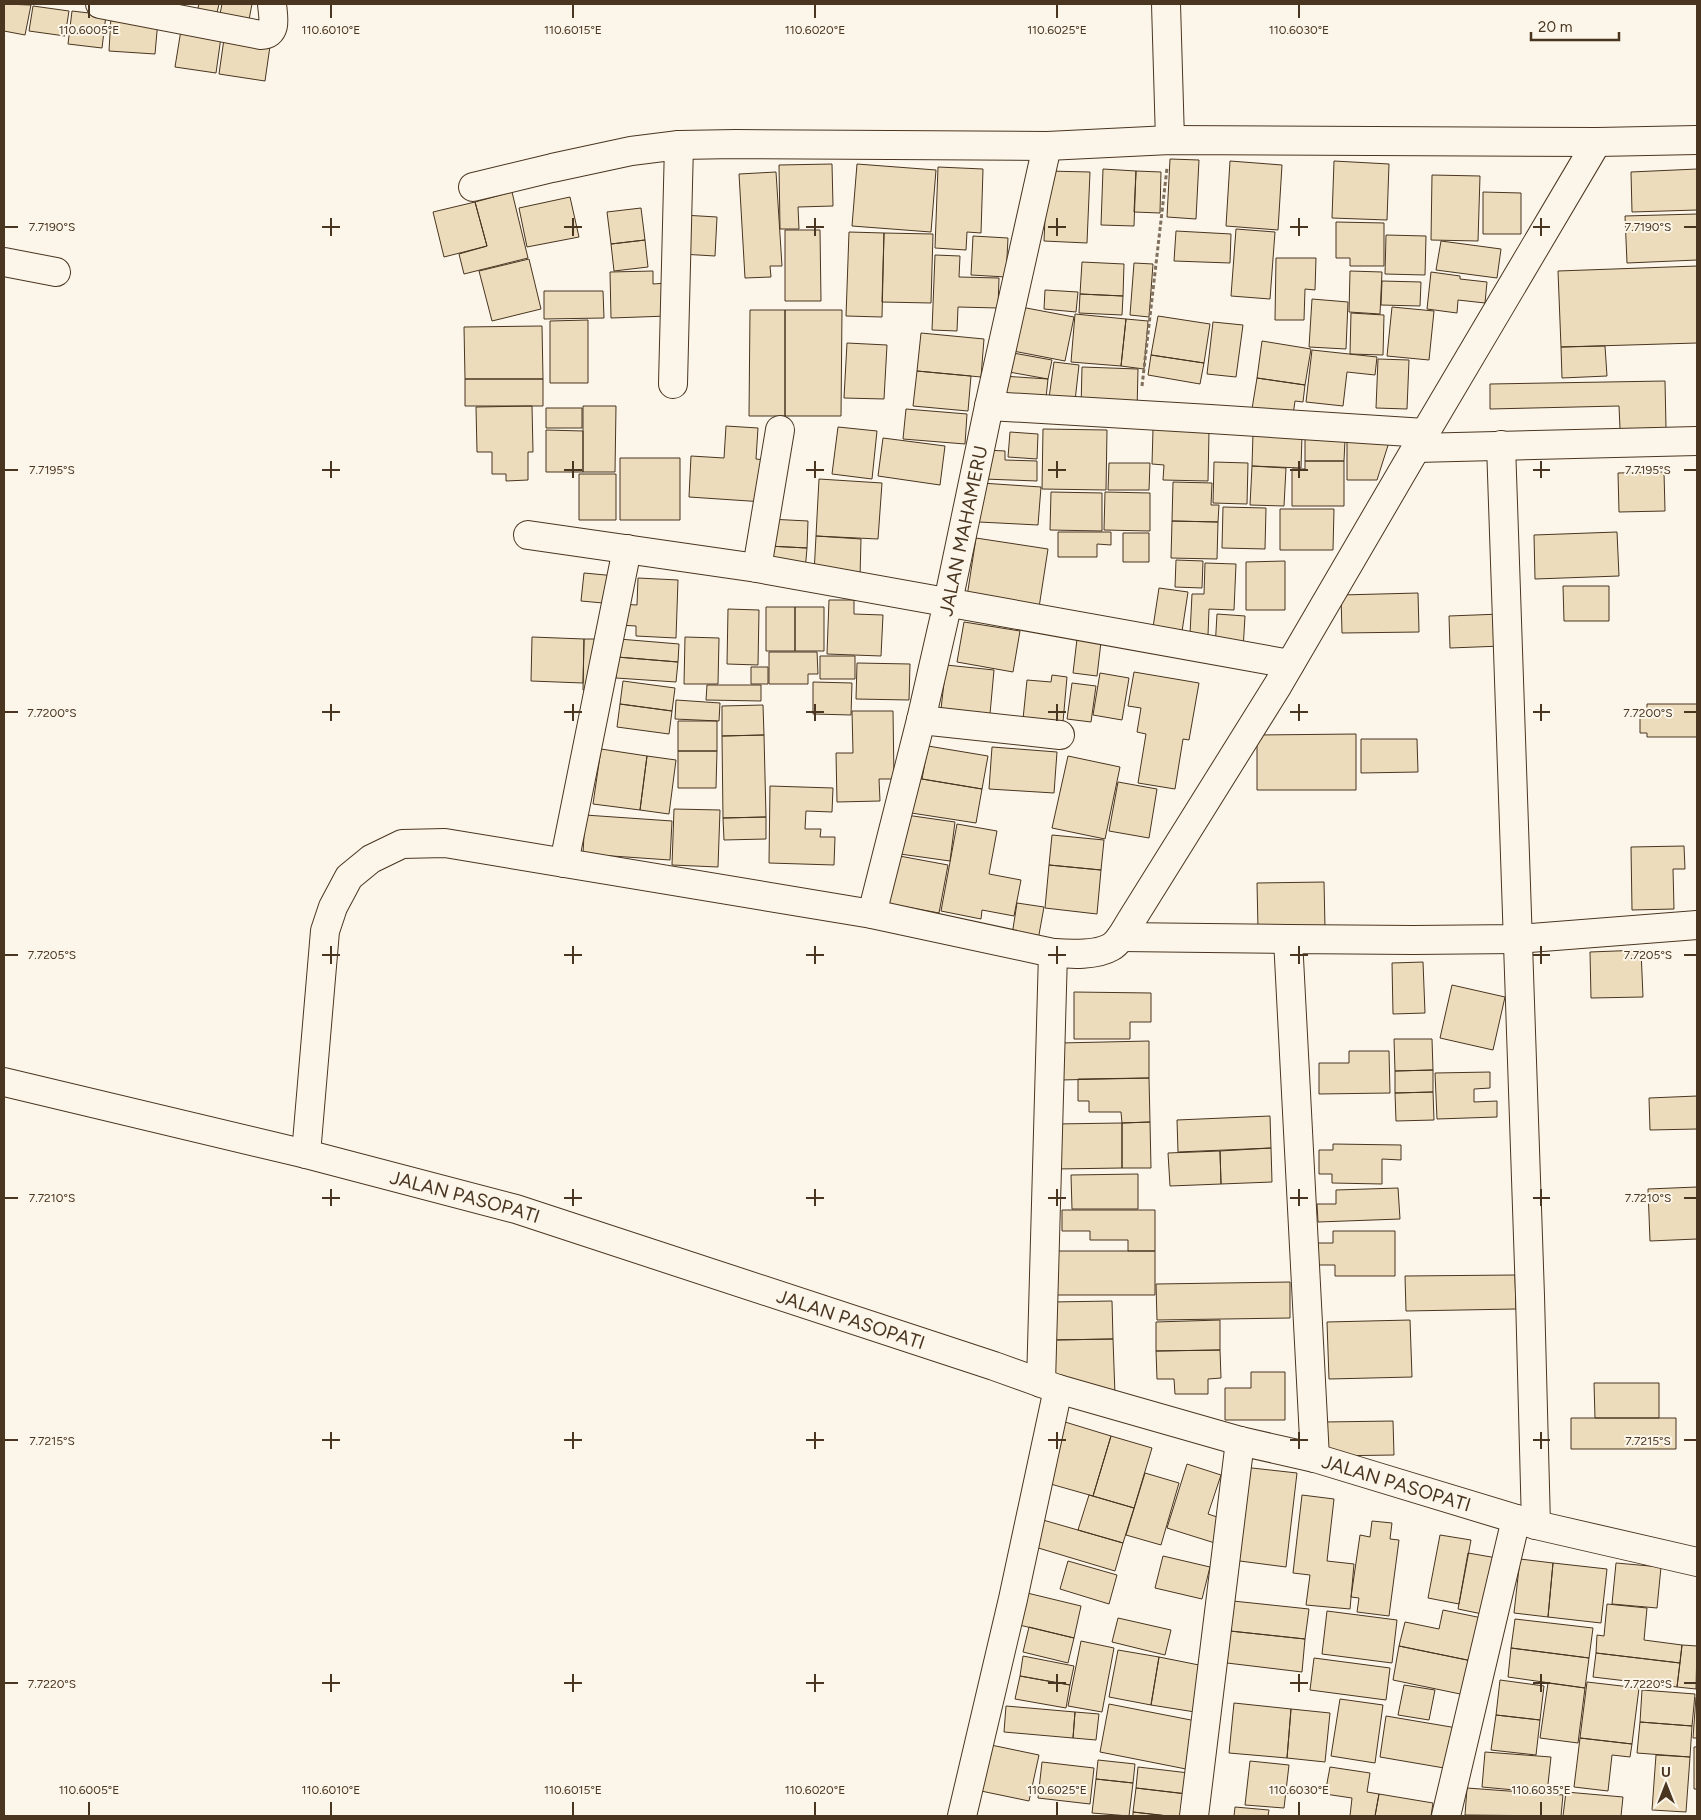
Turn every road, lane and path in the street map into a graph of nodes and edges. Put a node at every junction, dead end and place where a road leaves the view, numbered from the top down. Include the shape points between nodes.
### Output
1 (100, 4) edge
2 (272, 4) edge
3 (1166, 4) edge
4 (1170, 140) junction
5 (1697, 140) edge
6 (1598, 142) junction
7 (679, 145) junction
8 (1047, 146) junction
9 (473, 187) dead end
10 (4, 262) edge
11 (56, 272) dead end
12 (673, 384) dead end
13 (1142, 390) dead end
14 (989, 406) junction
15 (780, 430) dead end
16 (1420, 441) junction
17 (1697, 441) edge
18 (1501, 445) junction
19 (528, 535) dead end
20 (627, 549) junction
21 (757, 568) junction
22 (948, 602) junction
23 (1290, 664) junction
24 (921, 720) junction
25 (1060, 735) dead end
26 (564, 863) junction
27 (872, 914) junction
28 (1697, 925) edge
29 (1120, 937) junction
30 (1288, 938) junction
31 (1517, 938) junction
32 (1053, 953) junction
33 (4, 1082) edge
34 (306, 1154) junction
35 (1049, 1386) junction
36 (1240, 1441) junction
37 (1315, 1458) junction
38 (1526, 1522) junction
39 (1697, 1562) edge
40 (962, 1816) edge
41 (1194, 1816) edge
42 (1446, 1816) edge

1 - 2 street via 260,35 271,31
3 - 4 street
4 - 6 street
4 - 8 street
4 - 13 path
5 - 6 street
6 - 16 street
7 - 8 street
7 - 9 street via 631,151
7 - 12 street
8 - 14 street, JALAN MAHAMERU
10 - 11 street
14 - 16 street via 1210,419
14 - 22 street, JALAN MAHAMERU
15 - 21 street
16 - 18 street
16 - 23 street
17 - 18 street
18 - 31 street
19 - 20 street
20 - 21 street
20 - 26 street
21 - 22 street
22 - 23 street
22 - 24 street, JALAN MAHAMERU
23 - 29 street
24 - 25 street
24 - 27 street, JALAN MAHAMERU
26 - 27 street
26 - 34 street via 444,843 402,844 371,859 349,877 325,931
27 - 32 street
28 - 31 street
29 - 30 street
29 - 32 street via 1111,947 1098,951
30 - 31 street
30 - 37 street
31 - 38 street via 1530,1276
32 - 35 street
33 - 34 street, JALAN PASOPATI
34 - 35 street, JALAN PASOPATI via 516,1209
35 - 36 street, JALAN PASOPATI
35 - 40 street via 1013,1599
36 - 37 street, JALAN PASOPATI
36 - 41 street
37 - 38 street, JALAN PASOPATI
38 - 39 street, JALAN PASOPATI
38 - 42 street

